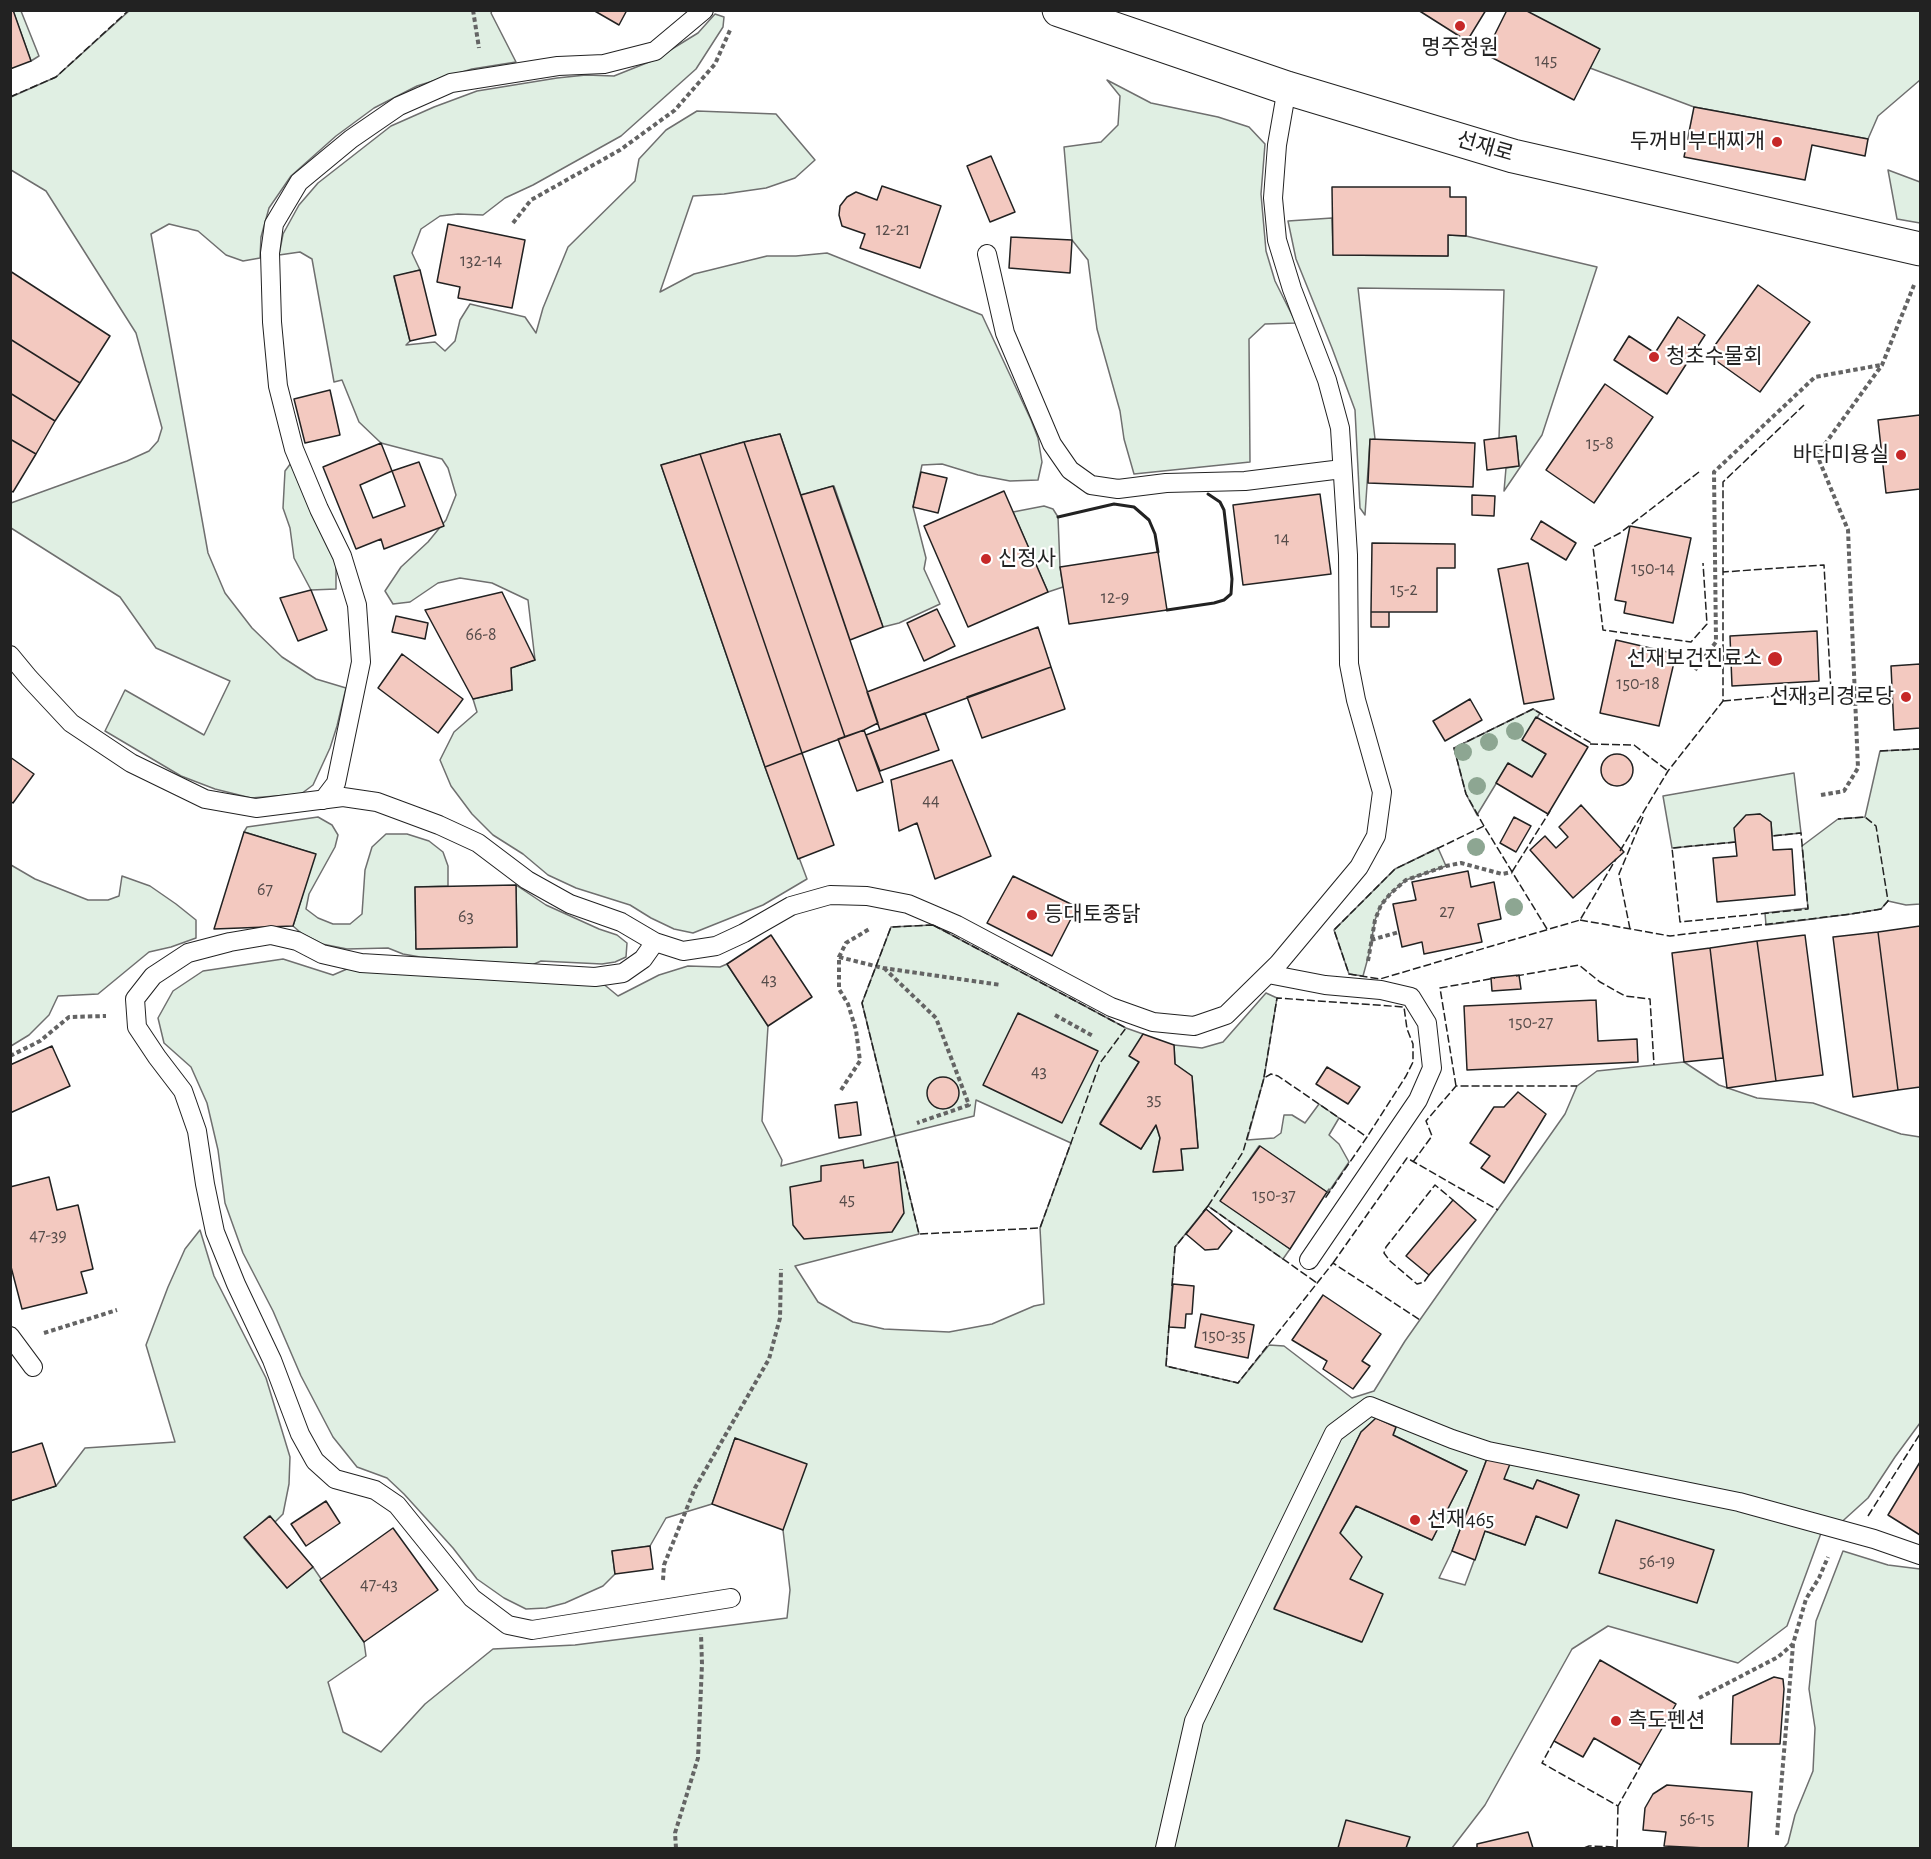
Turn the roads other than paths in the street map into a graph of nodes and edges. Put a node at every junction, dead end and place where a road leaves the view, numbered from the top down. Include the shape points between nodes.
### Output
1 (704, 10) edge
2 (1059, 10) edge
3 (1287, 88) junction
4 (987, 254) dead end
5 (1918, 264) edge
6 (1342, 469) junction
7 (10, 655) edge
8 (323, 800) junction
9 (655, 942) junction
10 (1268, 974) junction
11 (1308, 1260) dead end
12 (12, 1339) edge
13 (33, 1367) dead end
14 (1920, 1555) edge
15 (731, 1598) dead end
16 (1165, 1848) edge

1 - 8 lane via 655,51 604,64 558,66 451,83 399,106 299,182 274,224 270,253 278,386 294,449 342,556 357,605 361,662 336,783
2 - 3 street, 선재로
3 - 5 street, 선재로 via 1513,156
3 - 6 lane via 1273,198 1277,240 1327,380 1340,428
4 - 6 lane via 1005,333 1052,444 1070,470 1091,485 1119,489 1166,483 1245,481
6 - 10 lane via 1349,664 1382,792 1376,836 1359,867
7 - 8 lane via 71,723 131,763 205,799 256,808
8 - 9 lane via 343,797 377,802 439,825 477,843 527,880 570,904 621,922
9 - 10 lane via 683,951 716,946 791,906 830,895 867,896 908,904 957,925 1111,1007 1154,1022 1194,1026 1226,1015
9 - 15 lane via 644,959 623,973 595,977 361,963 271,935 188,953 153,976 135,999 137,1027 183,1091 197,1131 215,1232 315,1461 335,1479 375,1490 397,1505 472,1598 508,1625 532,1630
10 - 11 lane via 1411,997 1427,1023 1432,1068 1418,1100
12 - 13 lane
14 - 16 lane via 1739,1502 1488,1452 1370,1406 1334,1433 1194,1721

